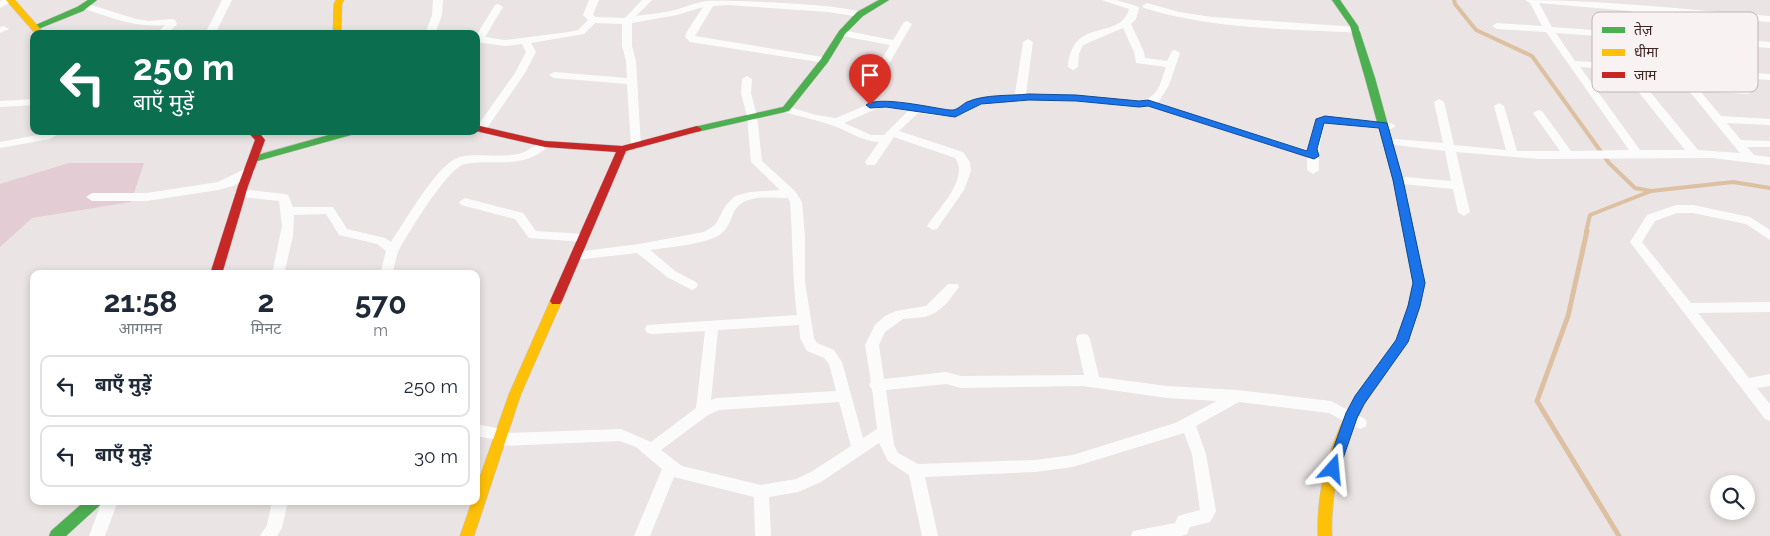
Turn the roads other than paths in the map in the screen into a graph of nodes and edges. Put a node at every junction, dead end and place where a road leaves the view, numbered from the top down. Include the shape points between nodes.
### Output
1 (10, 0) edge
2 (227, 0) edge
3 (340, 0) edge
4 (438, 0) edge
5 (594, 0) edge
6 (647, 0) edge
7 (885, 0) edge
8 (1106, 0) edge
9 (1336, 0) edge
10 (1342, 0) edge
11 (1531, 0) edge
12 (729, 1) edge
13 (89, 3) edge
14 (710, 3) junction
15 (1151, 3) edge
16 (0, 4) edge
17 (823, 4) edge
18 (498, 7) dead end
19 (1633, 7) junction
20 (1134, 8) junction
21 (1637, 12) edge
22 (1690, 12) edge
23 (860, 14) junction
24 (593, 20) junction
25 (627, 21) junction
26 (907, 24) dead end
27 (1126, 24) junction
28 (1497, 26) dead end
29 (38, 30) edge
30 (165, 30) edge
31 (212, 30) edge
32 (337, 30) edge
33 (431, 30) edge
34 (1356, 30) junction
35 (1549, 30) junction
36 (842, 33) junction
37 (1592, 33) edge
38 (480, 37) edge
39 (480, 40) edge
40 (525, 42) junction
41 (896, 42) junction
42 (1028, 42) dead end
43 (1175, 53) dead end
44 (825, 60) junction
45 (1572, 64) junction
46 (1171, 65) junction
47 (1592, 66) edge
48 (1073, 67) dead end
49 (554, 75) dead end
50 (747, 79) dead end
51 (632, 81) junction
52 (873, 83) dead end
53 (1592, 92) edge
54 (1592, 92) edge
55 (1644, 92) edge
56 (1696, 92) edge
57 (1020, 98) junction
58 (30, 102) edge
59 (1439, 102) dead end
60 (1148, 103) junction
61 (0, 104) edge
62 (1499, 106) dead end
63 (786, 109) junction
64 (916, 109) junction
65 (1538, 113) dead end
66 (752, 116) junction
67 (1719, 119) junction
68 (829, 120) junction
69 (1770, 122) edge
70 (1387, 126) junction
71 (480, 127) edge
72 (480, 128) edge
73 (50, 135) edge
74 (260, 135) edge
75 (341, 135) edge
76 (890, 136) junction
77 (1395, 142) junction
78 (1738, 143) junction
79 (545, 144) junction
80 (1770, 144) edge
81 (0, 145) edge
82 (636, 146) junction
83 (1450, 147) junction
84 (622, 149) junction
85 (1636, 152) junction
86 (1694, 153) junction
87 (1512, 154) junction
88 (1567, 154) junction
89 (1314, 156) junction
90 (1750, 158) junction
91 (254, 159) junction
92 (1770, 161) edge
93 (871, 162) dead end
94 (1313, 170) dead end
95 (249, 171) junction
96 (1406, 181) junction
97 (1459, 186) junction
98 (241, 193) junction
99 (790, 194) junction
100 (92, 197) dead end
101 (465, 202) dead end
102 (289, 211) junction
103 (1464, 212) dead end
104 (933, 226) dead end
105 (1770, 236) edge
106 (584, 238) junction
107 (639, 248) junction
108 (393, 249) junction
109 (576, 256) junction
110 (217, 270) edge
111 (279, 270) edge
112 (387, 270) edge
113 (692, 285) dead end
114 (953, 287) dead end
115 (1770, 307) edge
116 (1686, 308) junction
117 (804, 320) junction
118 (712, 325) junction
119 (652, 328) dead end
120 (1083, 340) dead end
121 (1770, 380) edge
122 (1094, 382) junction
123 (1746, 384) junction
124 (876, 385) junction
125 (844, 396) junction
126 (1237, 396) junction
127 (703, 411) junction
128 (1770, 415) edge
129 (1355, 420) junction
130 (1188, 424) junction
131 (480, 431) edge
132 (884, 432) junction
133 (501, 437) junction
134 (859, 448) junction
135 (651, 450) junction
136 (671, 466) junction
137 (916, 471) junction
138 (1342, 482) dead end
139 (760, 492) junction
140 (480, 498) edge
141 (91, 505) edge
142 (109, 505) edge
143 (279, 505) edge
144 (478, 505) edge
145 (1337, 508) dead end
146 (56, 536) edge
147 (98, 536) edge
148 (268, 536) edge
149 (467, 536) edge
150 (642, 536) edge
151 (764, 536) edge
152 (930, 536) edge
153 (1139, 536) edge
154 (1324, 536) edge
155 (1335, 536) edge

1 - 16 street
1 - 29 street
2 - 31 street
3 - 32 street
4 - 33 street
5 - 24 street via 588,15
6 - 25 street
7 - 23 street
8 - 20 street
9 - 34 street
10 - 70 street via 1361,26
11 - 19 street
11 - 35 street
12 - 14 street
12 - 17 street
13 - 29 street
13 - 30 street via 135,22 172,22
14 - 25 street
14 - 44 street via 691,33 694,40
15 - 20 street
15 - 34 street via 1165,13 1183,16
17 - 23 street
18 - 38 street
19 - 21 street
19 - 22 street
20 - 27 street
23 - 36 street
24 - 25 street
24 - 40 street via 581,32
25 - 51 street
26 - 41 street
27 - 46 street via 1140,52 1140,61
27 - 48 street via 1079,43
28 - 35 street
34 - 70 street
35 - 37 street
35 - 45 street
36 - 41 street
36 - 44 street
39 - 40 street
40 - 71 street via 532,52
41 - 52 street
42 - 57 street
43 - 46 street
44 - 63 street
45 - 47 street
45 - 53 street
46 - 60 street via 1157,98
49 - 51 street
50 - 66 street via 746,93
51 - 82 street
54 - 85 street
55 - 86 street
56 - 67 street
57 - 60 street
57 - 64 street via 980,101 955,114
58 - 61 street
59 - 83 street
60 - 89 street
62 - 87 street
63 - 66 street
63 - 68 street
64 - 68 street via 870,105 842,120
64 - 76 street
65 - 88 street
66 - 82 street
66 - 99 street via 757,162
67 - 69 street
67 - 78 street
68 - 76 street via 869,138
70 - 77 street
70 - 89 street via 1320,121 1312,149
70 - 129 street via 1419,283 1402,342 1360,400
72 - 79 street
73 - 81 street
74 - 91 street
75 - 91 street
76 - 93 street
76 - 104 street via 964,159 965,179
77 - 83 street
77 - 96 street
78 - 80 street
78 - 90 street
79 - 84 street
79 - 108 street via 533,155 523,158 462,160 453,164 442,175
82 - 84 street
83 - 87 street
83 - 97 street
84 - 106 street
85 - 86 street
85 - 88 street
86 - 90 street
87 - 88 street
89 - 94 street
90 - 92 street
91 - 95 street
95 - 98 street
95 - 100 street via 218,186 147,197
96 - 97 street
96 - 129 street via 1428,286 1411,346
97 - 103 street
98 - 102 street via 284,198
98 - 110 street
99 - 107 street via 746,196 730,207 724,224 716,232
99 - 117 street via 796,202
101 - 106 street via 519,216 533,235
102 - 108 street via 329,210 343,232 381,241
102 - 111 street
105 - 116 street via 1750,221 1693,209 1676,209 1651,218 1636,242
106 - 109 street
107 - 109 street
107 - 113 street via 671,274
108 - 112 street
109 - 133 street via 515,394
114 - 124 street via 928,310 897,316 879,328 872,345
115 - 116 street
116 - 123 street
117 - 118 street
117 - 125 street via 812,347 830,354 835,362
118 - 119 street
118 - 127 street
120 - 122 street
121 - 123 street
122 - 124 street via 961,382 946,378
122 - 126 street via 1167,392
123 - 128 street
124 - 132 street
125 - 127 street via 717,404
125 - 134 street
126 - 129 street via 1331,407
126 - 130 street
127 - 135 street
129 - 138 street
129 - 154 street via 1333,469 1323,523
130 - 137 street via 1073,460 1035,466
130 - 153 street via 1199,454 1208,512 1204,518 1184,521 1181,529
131 - 133 street
132 - 134 street
132 - 137 street via 893,457
133 - 135 street via 621,435
133 - 140 street
134 - 139 street via 816,477 798,485
135 - 136 street
136 - 139 street via 678,472
136 - 150 street
137 - 152 street
139 - 151 street
141 - 146 street
142 - 147 street
143 - 148 street via 274,528
144 - 149 street
145 - 155 street

